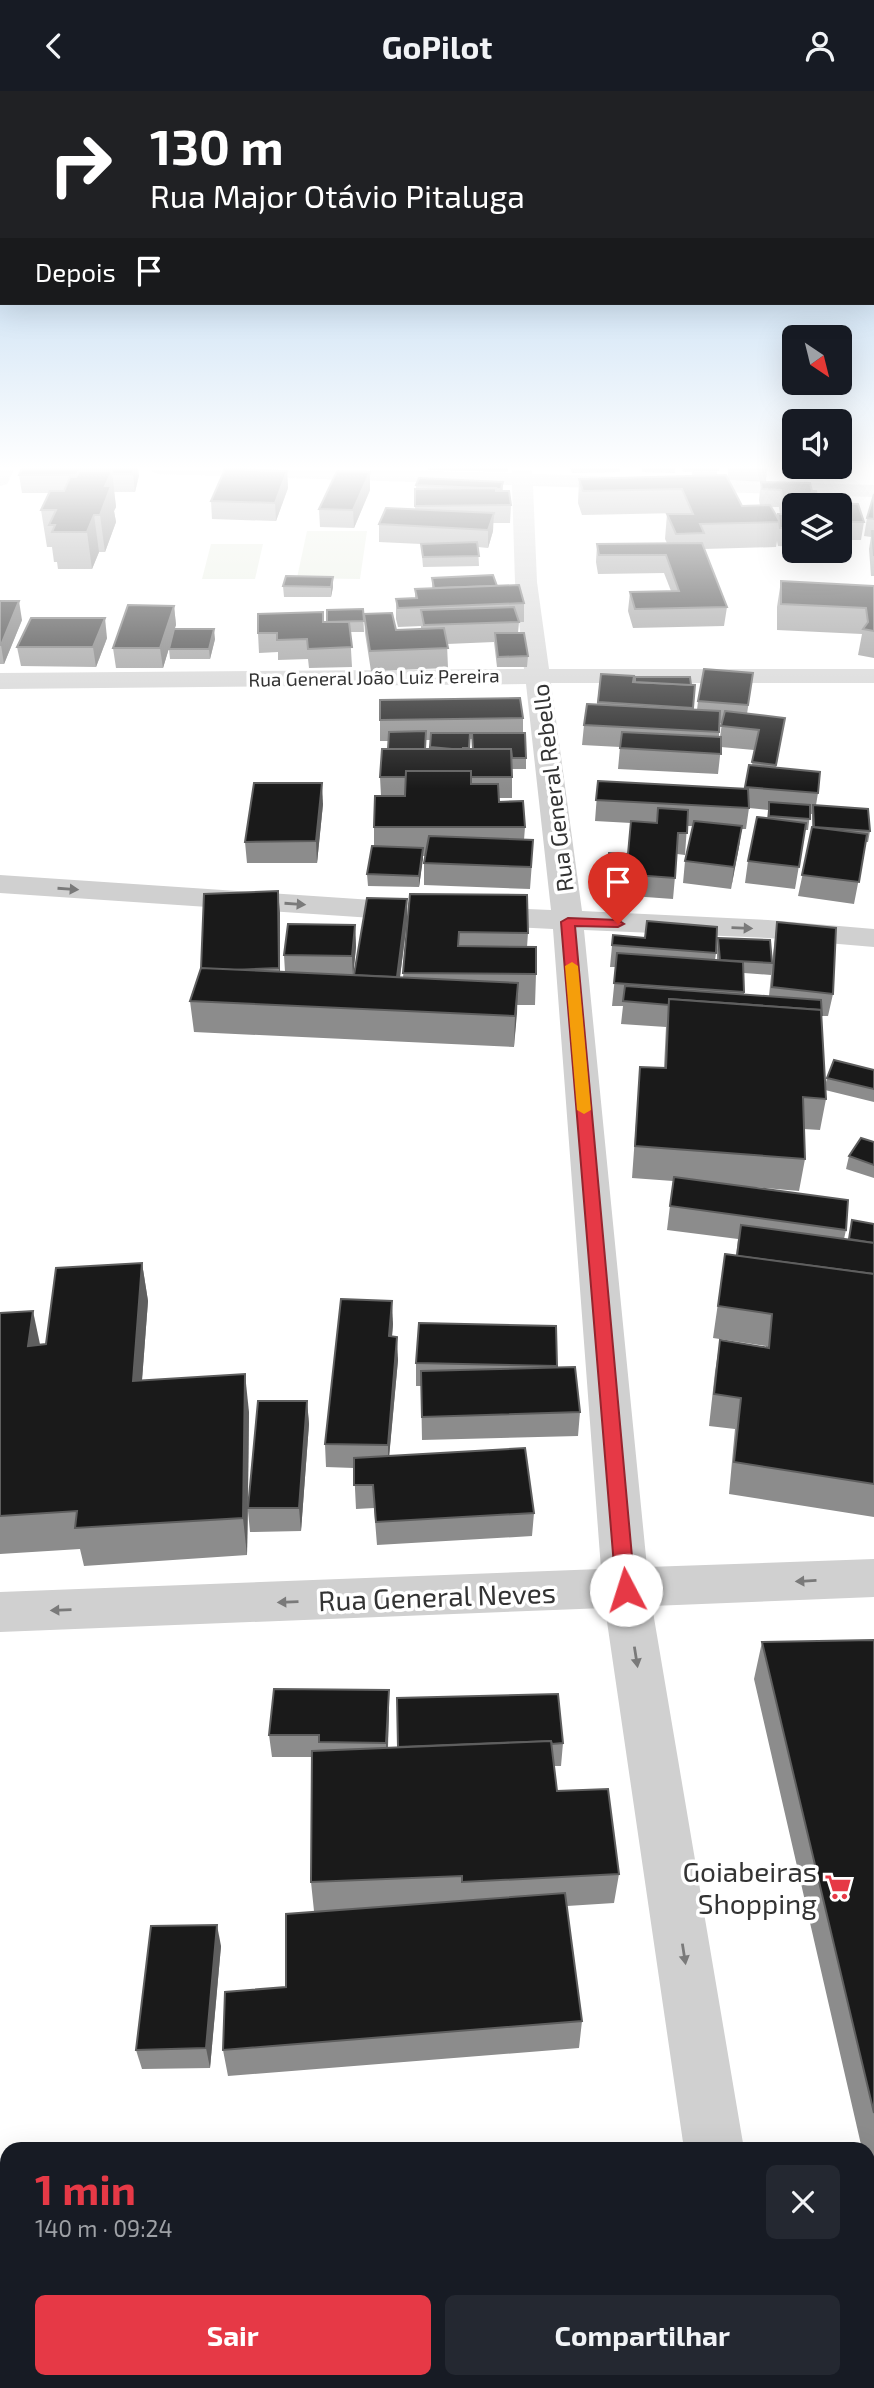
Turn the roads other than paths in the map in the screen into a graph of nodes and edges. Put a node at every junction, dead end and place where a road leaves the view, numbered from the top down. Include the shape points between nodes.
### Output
1 (526, 575) edge
2 (539, 676) junction
3 (874, 676) edge
4 (0, 681) edge
5 (0, 884) edge
6 (568, 922) junction
7 (874, 938) edge
8 (874, 1578) edge
9 (626, 1590) junction
10 (0, 1612) edge
11 (714, 2142) edge

1 - 2 street, Rua General Rebello
2 - 3 street, Rua General João Luiz Pereira
2 - 4 street, Rua General João Luiz Pereira
2 - 6 street, Rua General Rebello
5 -> 6 street
6 -> 7 street
6 - 9 street, Rua General Rebello
8 -> 9 street, Rua General Neves
9 -> 10 street, Rua General Neves
9 -> 11 street, Rua General Rebello

